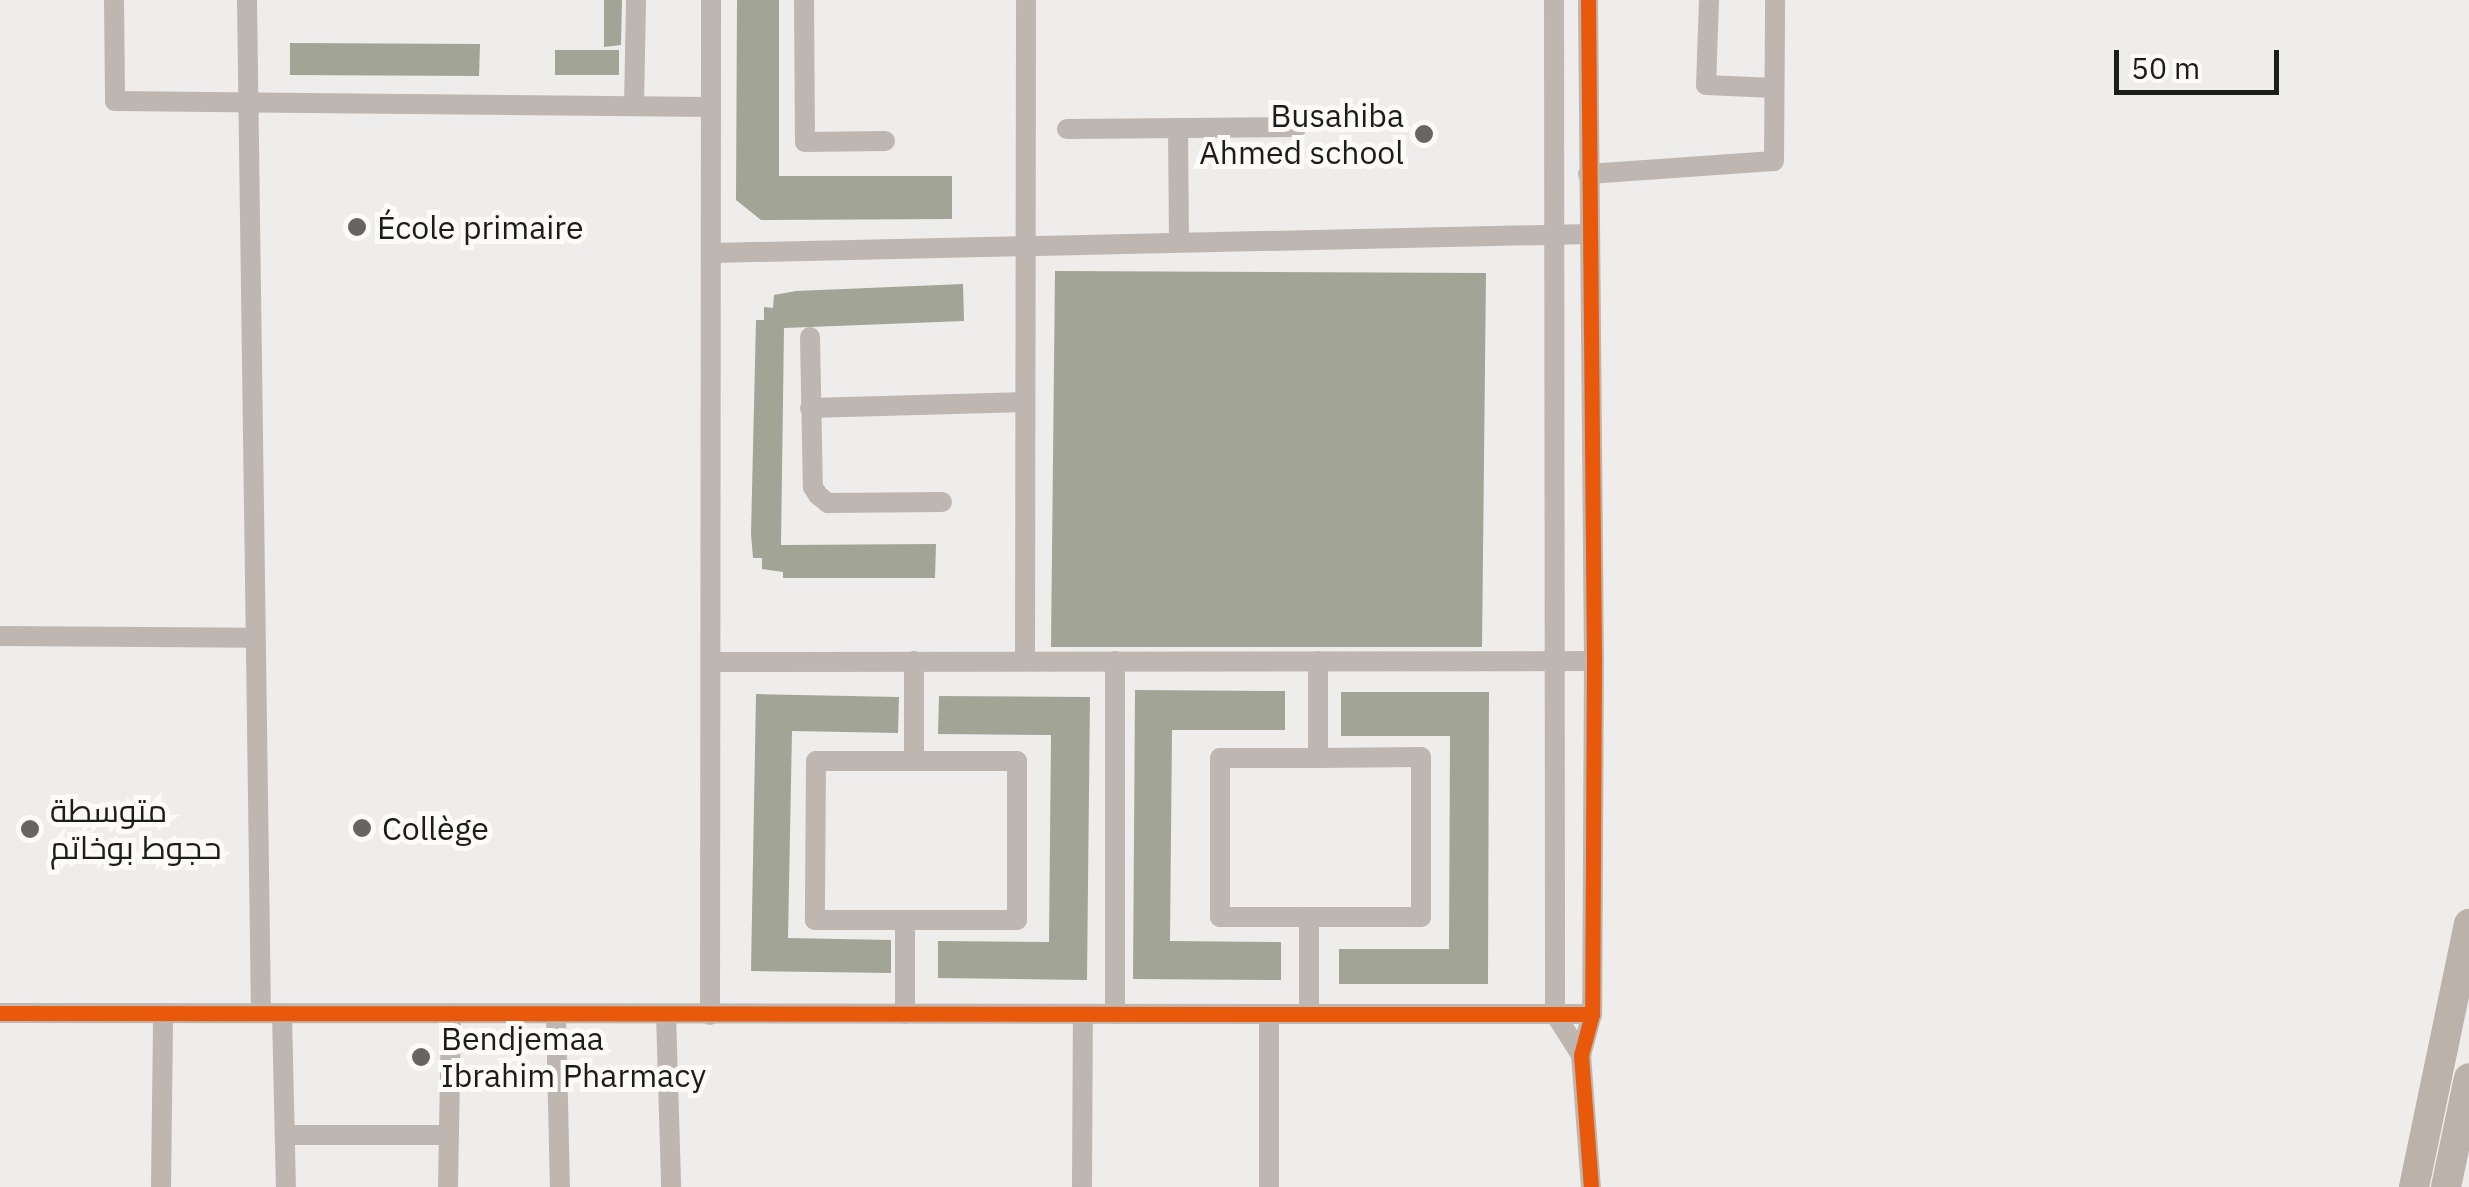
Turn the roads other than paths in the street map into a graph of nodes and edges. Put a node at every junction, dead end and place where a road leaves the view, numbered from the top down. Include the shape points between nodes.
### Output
1 (114, 0) edge
2 (247, 0) edge
3 (636, 0) edge
4 (711, 0) edge
5 (804, 0) edge
6 (1026, 0) edge
7 (1554, 0) edge
8 (1588, 0) edge
9 (1709, 0) edge
10 (1776, 0) edge
11 (1774, 88) junction
12 (248, 102) junction
13 (634, 106) junction
14 (711, 107) junction
15 (1297, 127) dead end
16 (1178, 128) junction
17 (1067, 129) dead end
18 (885, 141) dead end
19 (1588, 174) junction
20 (1554, 234) junction
21 (1588, 234) junction
22 (1179, 242) junction
23 (1026, 245) junction
24 (711, 253) junction
25 (810, 337) dead end
26 (1026, 402) junction
27 (810, 408) junction
28 (942, 502) dead end
29 (0, 636) edge
30 (254, 638) junction
31 (1025, 660) junction
32 (1116, 660) junction
33 (1318, 660) junction
34 (1554, 660) junction
35 (914, 661) junction
36 (1594, 661) junction
37 (710, 662) junction
38 (1318, 758) junction
39 (914, 761) junction
40 (1310, 917) junction
41 (905, 920) junction
42 (2469, 924) edge
43 (162, 1013) junction
44 (0, 1014) edge
45 (272, 1014) junction
46 (450, 1014) junction
47 (556, 1014) junction
48 (666, 1014) junction
49 (905, 1014) junction
50 (1083, 1014) junction
51 (1115, 1014) junction
52 (1269, 1014) junction
53 (1309, 1014) junction
54 (1555, 1014) junction
55 (1592, 1014) junction
56 (710, 1015) junction
57 (1581, 1055) junction
58 (2469, 1078) edge
59 (285, 1135) junction
60 (449, 1136) junction
61 (161, 1187) edge
62 (286, 1187) edge
63 (448, 1187) edge
64 (560, 1187) edge
65 (671, 1187) edge
66 (1082, 1187) edge
67 (1269, 1187) edge
68 (1591, 1187) edge
69 (2414, 1187) edge
70 (2446, 1187) edge

1 - 12 street via 115,101
2 - 12 street
3 - 13 street
4 - 14 street
5 - 18 street via 805,142
6 - 23 street
7 - 20 street
8 - 19 street
9 - 11 street via 1706,85
10 - 11 street
11 - 19 street via 1774,161
12 - 13 street
12 - 30 street
13 - 14 street
14 - 24 street
15 - 16 street
16 - 17 street
16 - 22 street
19 - 21 street
20 - 21 street
20 - 22 street
20 - 34 street
21 - 36 street
22 - 23 street
23 - 24 street
23 - 26 street
24 - 37 street
25 - 27 street
26 - 27 street
26 - 31 street
27 - 28 street via 813,487 828,503
29 - 30 street
30 - 45 street
31 - 32 street
31 - 35 street
32 - 33 street
32 - 51 street
33 - 34 street
33 - 38 street
34 - 36 street
34 - 54 street
35 - 37 street
35 - 39 street
36 - 55 street
37 - 56 street
38 - 40 street via 1220,758 1220,917
38 - 40 street via 1422,758 1421,917
39 - 41 street via 816,761 815,920
39 - 41 street via 1017,761 1016,920
40 - 53 street
41 - 49 street
42 - 69 highway
43 - 44 street
43 - 45 street
43 - 61 street
45 - 46 street
45 - 59 street
46 - 47 street
46 - 60 street
47 - 48 street
47 - 64 street
48 - 56 street
48 - 65 street
49 - 50 street
49 - 56 street
50 - 51 street
50 - 66 street
51 - 52 street
52 - 53 street
52 - 67 street
53 - 54 street
54 - 55 street
54 - 57 street
55 - 57 street
57 - 68 street
58 - 70 highway
59 - 60 street
59 - 62 street
60 - 63 street

